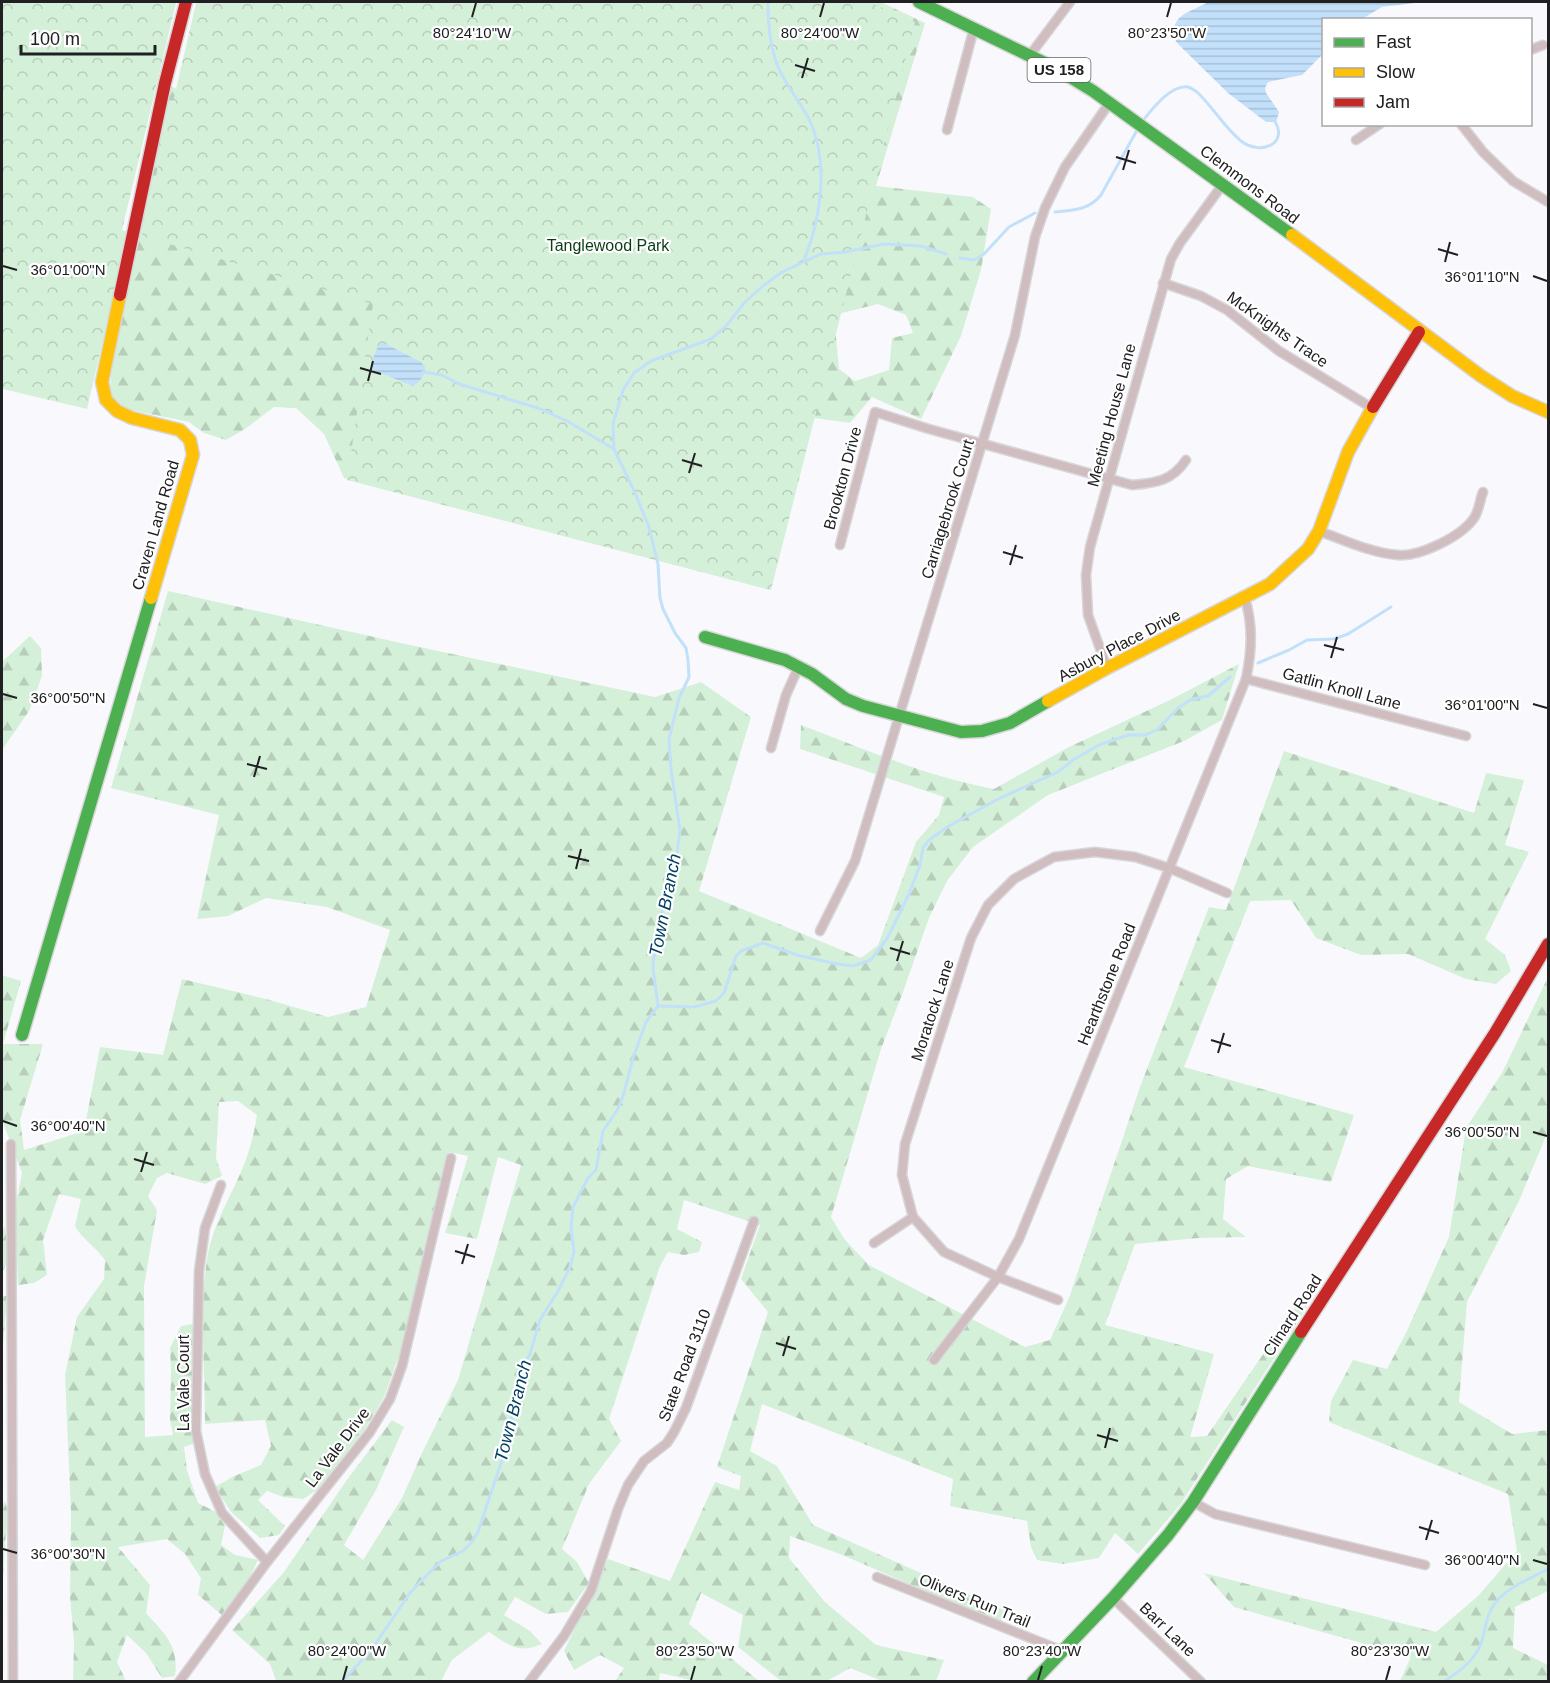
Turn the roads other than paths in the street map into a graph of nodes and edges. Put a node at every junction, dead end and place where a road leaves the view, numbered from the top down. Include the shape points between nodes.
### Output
1 (186, 2) edge
2 (919, 2) edge
3 (1070, 2) edge
4 (974, 28) junction
5 (1543, 45) dead end
6 (1532, 49) edge
7 (1030, 55) junction
8 (1110, 102) junction
9 (1377, 126) edge
10 (1463, 126) edge
11 (947, 130) dead end
12 (1356, 140) dead end
13 (1223, 184) junction
14 (1548, 202) edge
15 (1163, 283) junction
16 (1419, 332) junction
17 (1372, 408) junction
18 (1548, 412) edge
19 (983, 443) junction
20 (1186, 460) dead end
21 (1109, 480) junction
22 (1483, 492) dead end
23 (1319, 531) junction
24 (840, 545) dead end
25 (1245, 598) junction
26 (705, 637) dead end
27 (799, 666) junction
28 (1107, 668) junction
29 (1246, 678) junction
30 (900, 717) junction
31 (1466, 736) dead end
32 (771, 747) dead end
33 (1169, 868) junction
34 (1227, 893) dead end
35 (820, 931) dead end
36 (1548, 944) edge
37 (22, 1035) dead end
38 (11, 1144) dead end
39 (452, 1158) dead end
40 (221, 1185) dead end
41 (913, 1217) junction
42 (754, 1221) dead end
43 (874, 1243) dead end
44 (998, 1277) junction
45 (1058, 1300) dead end
46 (934, 1360) dead end
47 (1193, 1502) junction
48 (267, 1562) junction
49 (1425, 1565) dead end
50 (877, 1577) dead end
51 (1113, 1598) junction
52 (1063, 1651) junction
53 (13, 1682) edge
54 (179, 1682) edge
55 (529, 1682) edge
56 (1033, 1682) edge
57 (1201, 1682) edge

1 - 37 street, Craven Land Road via 165,83 102,382 104,398 111,408 181,431 191,443 193,455
2 - 4 street, Clemmons Road / US 158
3 - 7 street
4 - 7 street, Clemmons Road / US 158
4 - 11 street
5 - 6 street
7 - 8 street, Clemmons Road / US 158
8 - 13 street, Clemmons Road / US 158
8 - 19 street, Carriagebrook Court via 1065,167 1045,208 1035,237 1015,335
9 - 12 street
10 - 14 street via 1513,181
13 - 15 street, Meeting House Lane via 1180,243
13 - 16 street, Clemmons Road / US 158
15 - 17 street, McKnights Trace via 1227,310 1279,351
15 - 21 street, Meeting House Lane
16 - 17 street, Asbury Place Drive
16 - 18 street, Clemmons Road / US 158 via 1498,388
17 - 23 street, Asbury Place Drive via 1348,452
19 - 21 street, Brookton Drive
19 - 24 street, Brookton Drive via 875,412
19 - 30 street, Carriagebrook Court
20 - 21 street, Brookton Drive via 1171,477 1158,482 1132,485
21 - 28 street, Meeting House Lane via 1086,575 1088,615
22 - 23 street via 1475,517 1456,536 1409,554 1400,556 1366,548
23 - 25 street, Asbury Place Drive via 1301,556 1270,584
25 - 28 street, Asbury Place Drive
25 - 29 street, Hearthstone Road via 1252,642
26 - 27 street, Asbury Place Drive
27 - 30 street, Asbury Place Drive via 846,699
27 - 32 street
28 - 30 street, Asbury Place Drive via 1010,723 982,731 961,732
29 - 31 street, Gatlin Knoll Lane
29 - 33 street, Hearthstone Road
30 - 35 street, Carriagebrook Court via 855,861
33 - 34 street, Moratock Lane
33 - 41 street, Moratock Lane via 1135,857 1095,852 1054,857 1014,879 988,905 971,938 905,1143 902,1175
33 - 44 street, Hearthstone Road via 1019,1239
36 - 47 street, Clinard Road via 1495,1033
38 - 53 street
39 - 48 street, La Vale Drive via 402,1366 390,1399 370,1432
40 - 48 street, La Vale Court via 205,1228 199,1271 196,1431 205,1474 222,1513
41 - 43 street
41 - 44 street, Moratock Lane via 944,1252
42 - 55 street, State Road 3110 via 686,1408 667,1443 644,1461 628,1485 591,1591 564,1636
44 - 45 street, Moratock Lane
44 - 46 street, Hearthstone Road
47 - 49 street via 1215,1514
47 - 51 street, Clinard Road
48 - 54 street, La Vale Drive
50 - 52 street, Olivers Run Trail
51 - 52 street, Clinard Road
51 - 57 street, Barr Lane
52 - 56 street, Clinard Road

